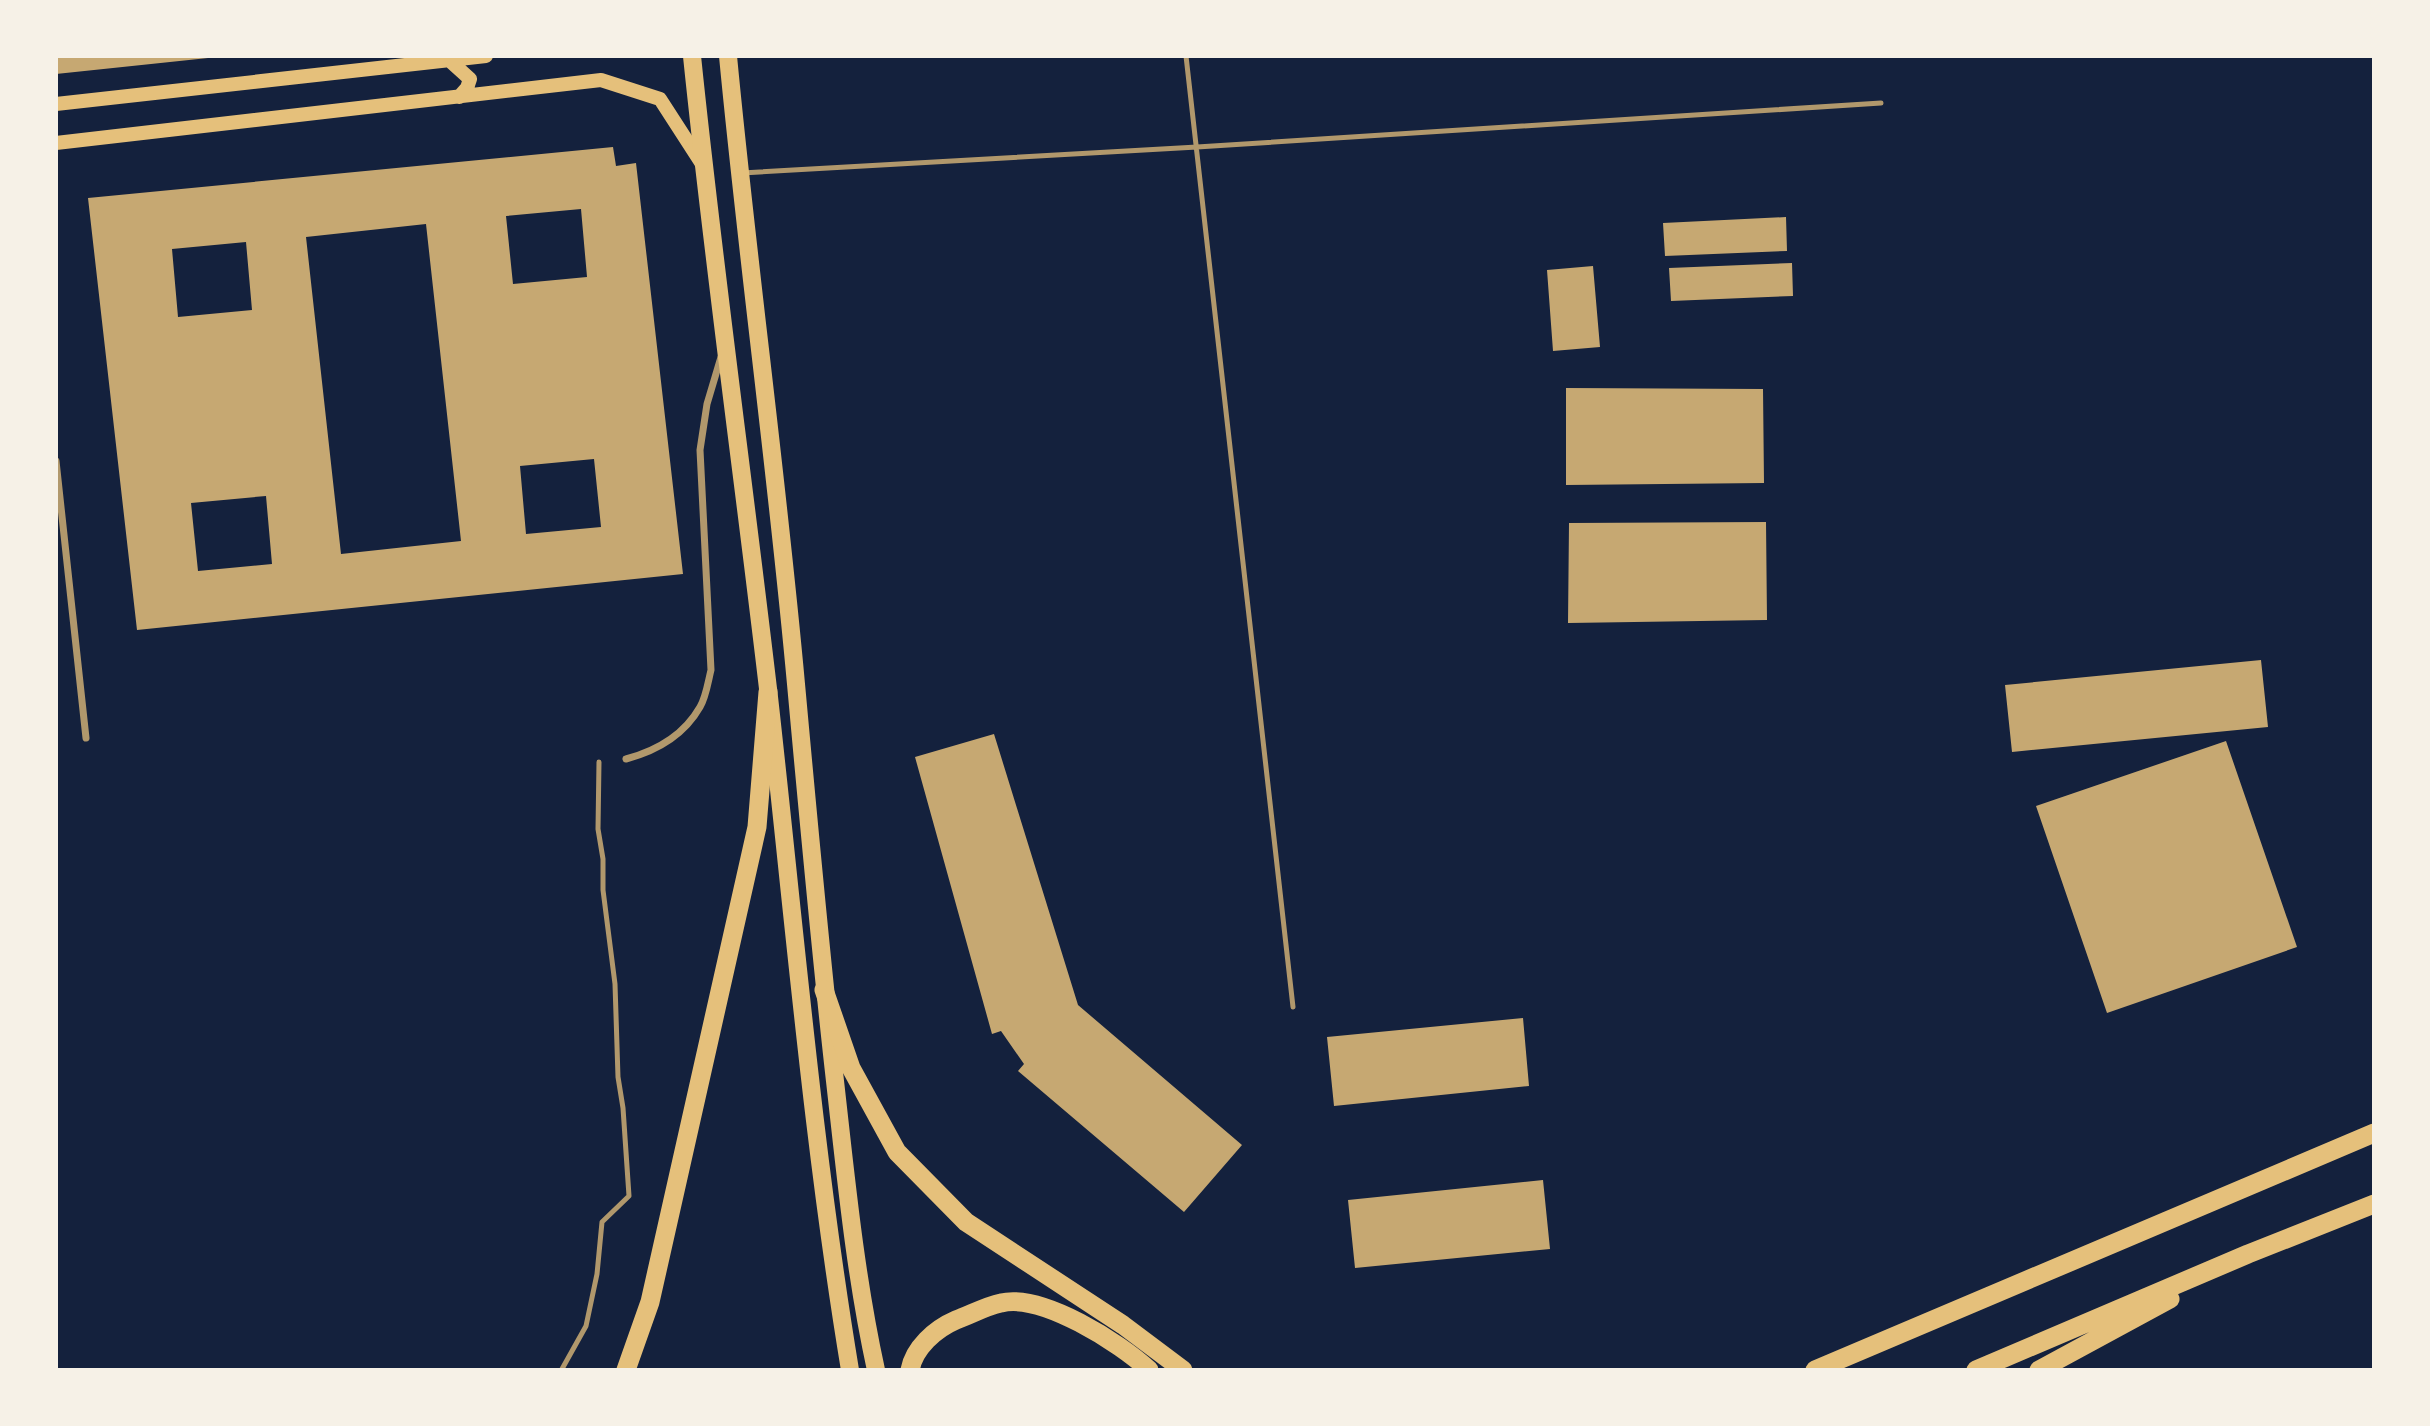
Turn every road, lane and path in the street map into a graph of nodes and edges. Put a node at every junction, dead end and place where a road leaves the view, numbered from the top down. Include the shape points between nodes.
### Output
1 (486, 56) edge
2 (692, 56) edge
3 (728, 56) edge
4 (1186, 56) edge
5 (449, 60) junction
6 (459, 97) junction
7 (1881, 103) dead end
8 (56, 104) edge
9 (56, 144) edge
10 (1197, 147) junction
11 (704, 166) junction
12 (739, 174) junction
13 (726, 340) junction
14 (56, 461) edge
15 (768, 692) junction
16 (86, 738) dead end
17 (626, 759) dead end
18 (599, 762) dead end
19 (824, 989) junction
20 (1293, 1007) dead end
21 (2374, 1133) edge
22 (2374, 1204) edge
23 (2248, 1254) junction
24 (562, 1369) edge
25 (626, 1370) edge
26 (850, 1370) edge
27 (876, 1370) edge
28 (910, 1370) edge
29 (1149, 1370) edge
30 (1183, 1370) edge
31 (1815, 1370) edge
32 (1976, 1370) edge
33 (2039, 1370) edge

1 - 5 main road
2 - 11 main road
3 - 12 main road
4 - 10 lane
5 - 6 main road via 470,79
5 - 8 main road
6 - 9 main road
6 - 11 main road via 601,80 660,99
7 - 10 lane
10 - 12 lane
10 - 20 lane
11 - 13 main road
12 - 19 main road via 787,583
13 - 15 main road
13 - 17 street via 707,404 700,450 711,670 702,705 682,731 646,754
14 - 16 street
15 - 25 highway via 757,827 650,1302
15 - 26 main road via 831,1254
18 - 24 lane via 598,829 615,984 629,1196 601,1222 586,1326
19 - 27 main road via 850,1219
19 - 30 highway via 851,1068 897,1152 966,1222 1103,1311
21 - 31 highway
22 - 23 highway
23 - 32 highway
23 - 33 highway
28 - 29 highway via 928,1337 950,1322 1003,1302 1046,1306 1096,1332

